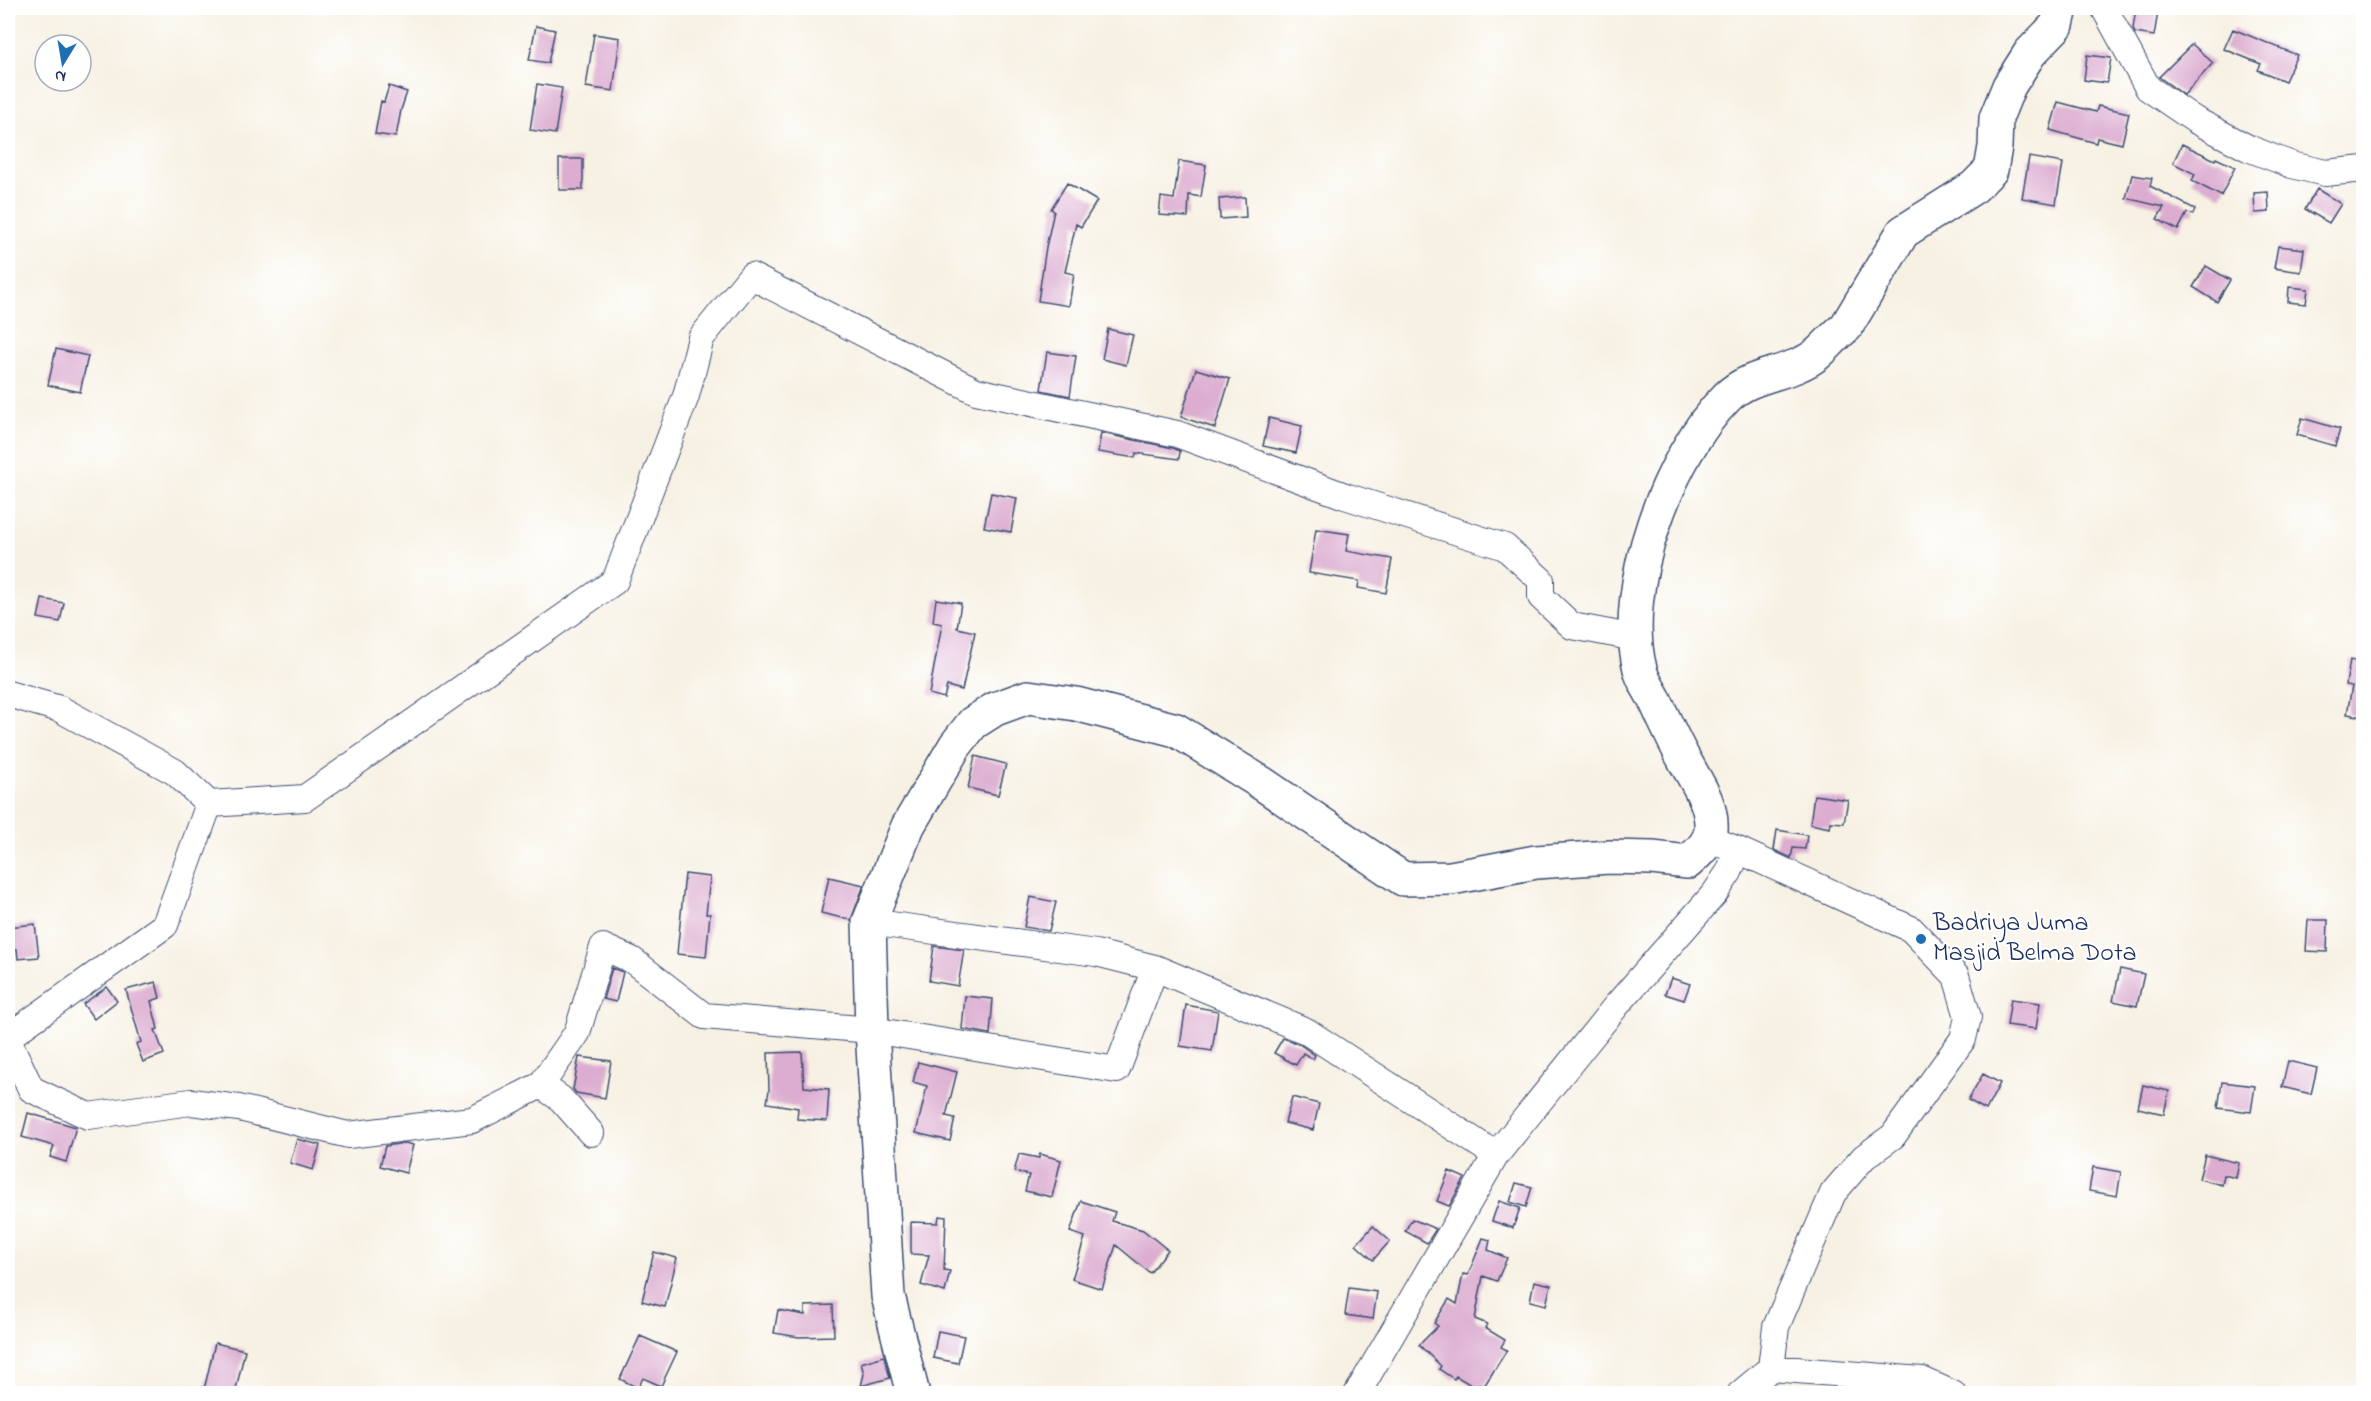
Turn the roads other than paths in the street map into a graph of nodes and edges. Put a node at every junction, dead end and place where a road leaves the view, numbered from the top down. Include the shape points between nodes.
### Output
1 (2061, 8) edge
2 (2104, 8) edge
3 (2364, 169) edge
4 (1636, 638) junction
5 (8, 694) edge
6 (209, 804) junction
7 (1708, 838) junction
8 (1738, 850) junction
9 (869, 922) junction
10 (1155, 968) junction
11 (872, 1030) junction
12 (8, 1038) edge
13 (541, 1085) junction
14 (591, 1133) dead end
15 (1496, 1155) junction
16 (1771, 1368) junction
17 (913, 1393) edge
18 (1357, 1394) edge
19 (1740, 1394) edge
20 (1953, 1394) edge

1 - 4 main road via 2057,25 2030,53 2009,86 1996,118 1990,170 1974,187 1904,232 1846,327 1816,355 1751,380 1728,396 1686,450 1650,533 1637,591
2 - 3 street via 2148,88 2195,120 2248,148 2292,165 2325,173
4 - 6 street via 1572,626 1541,597 1540,580 1505,547 1345,496 1178,434 976,391 751,276 701,338 686,396 615,581 305,798
4 - 7 main road via 1640,670 1707,802 1711,830
5 - 6 street via 60,708 175,772
6 - 12 street via 165,925
7 - 8 street
7 - 9 main road via 1704,848 1688,862 1608,857 1536,862 1451,878 1403,879 1176,730 1076,704 1028,697 995,709 973,723 955,746 908,826
8 - 15 street via 1715,893 1616,1006
8 - 16 street via 1911,929 1956,976 1968,1017 1963,1039 1893,1136 1864,1157 1833,1192 1776,1327
9 - 10 street via 1096,953
9 - 11 main road
10 - 11 street via 1117,1070
10 - 15 street via 1306,1030
11 - 13 street via 704,1016 632,960 603,947 578,1033
11 - 17 main road via 888,1296
12 - 13 street via 31,1089 88,1116 190,1102 239,1108 348,1135 472,1120
13 - 14 street via 561,1099
15 - 18 street
16 - 19 street
16 - 20 street via 1922,1380

